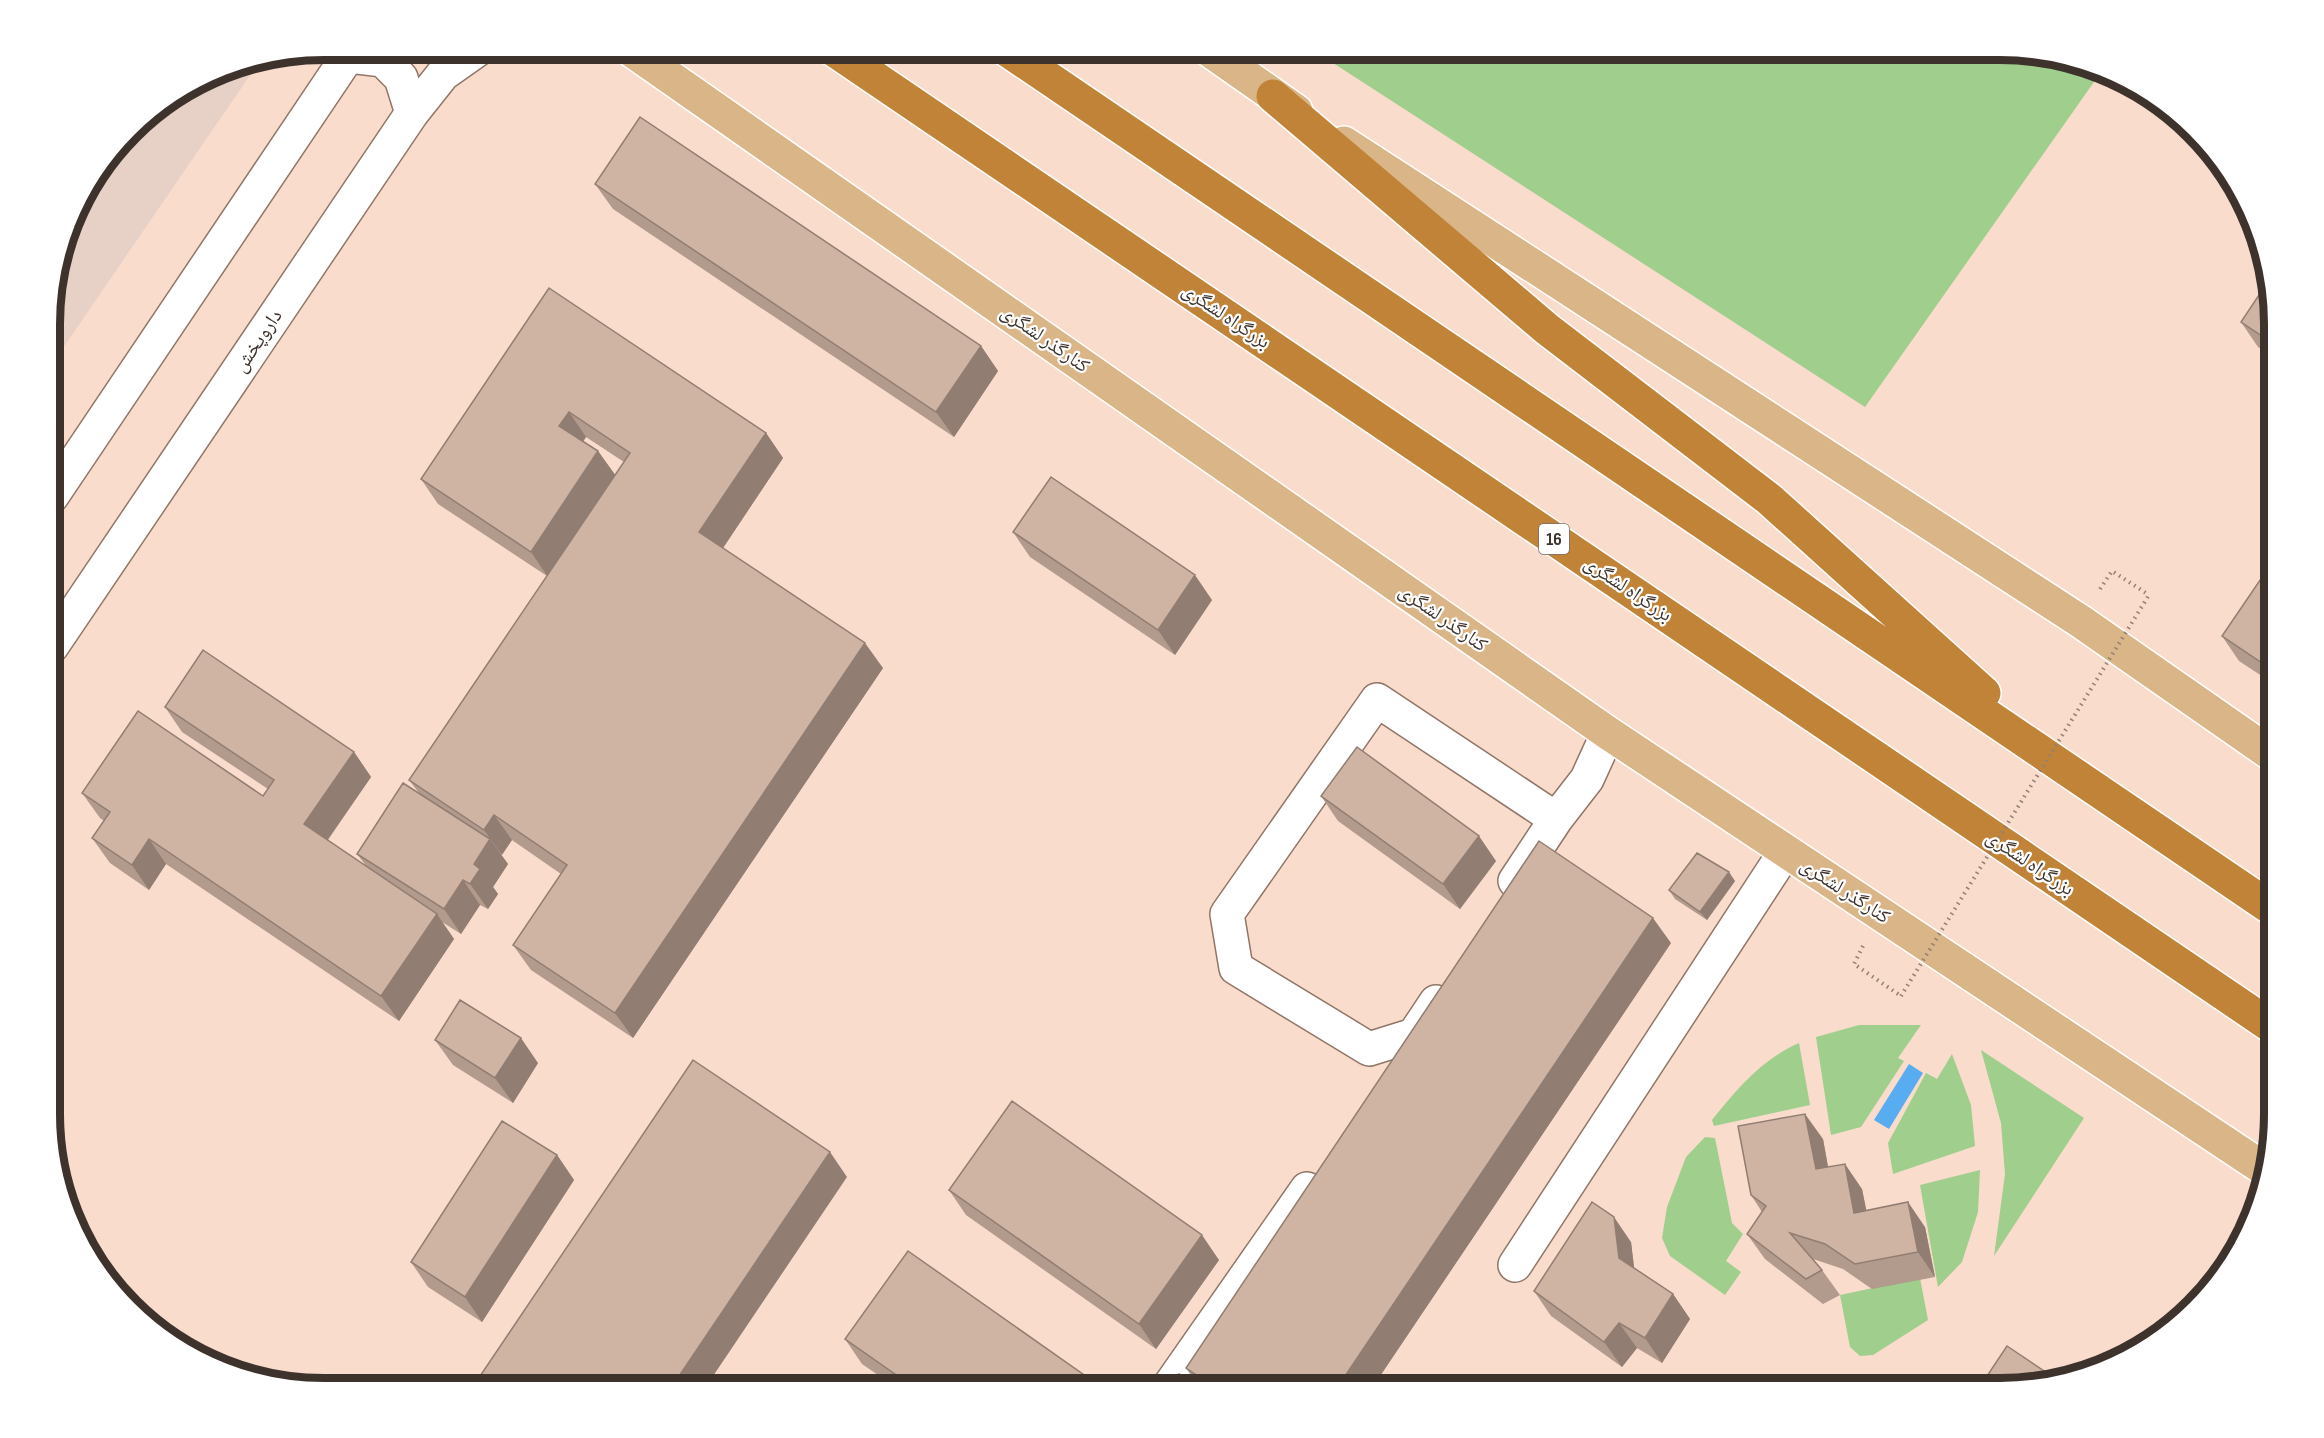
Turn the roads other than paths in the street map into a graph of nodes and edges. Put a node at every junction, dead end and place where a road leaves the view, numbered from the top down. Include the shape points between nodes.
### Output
1 (345, 60) edge
2 (383, 60) edge
3 (463, 60) edge
4 (641, 60) edge
5 (849, 60) edge
6 (1022, 60) edge
7 (1223, 60) edge
8 (1273, 96) junction
9 (412, 113) junction
10 (60, 484) edge
11 (60, 634) edge
12 (1608, 734) junction
13 (2264, 749) edge
14 (2082, 780) junction
15 (1556, 819) junction
16 (1785, 852) junction
17 (2264, 903) edge
18 (1498, 907) edge
19 (1453, 976) edge
20 (2264, 1021) edge
21 (1414, 1035) junction
22 (1387, 1074) edge
23 (1325, 1162) edge
24 (2259, 1165) edge
25 (1515, 1265) dead end
26 (1175, 1378) edge

1 - 10 street
2 - 9 street via 401,78
3 - 9 street, داروپخش via 443,74
4 - 12 main road, کنارگذر لشگری
5 - 20 highway, بزرگراه لشگری / 16
6 - 14 highway
7 - 8 main road
8 - 13 main road via 2080,621
8 - 14 highway via 1547,328 1769,499
9 - 11 street, داروپخش
12 - 15 street via 1587,779
12 - 16 main road, کنارگذر لشگری
14 - 17 highway
15 - 18 street
15 - 21 street via 1377,700 1227,914 1236,968 1369,1049
16 - 24 main road, کنارگذر لشگری
16 - 25 street
19 - 21 street
21 - 22 street
23 - 26 street

